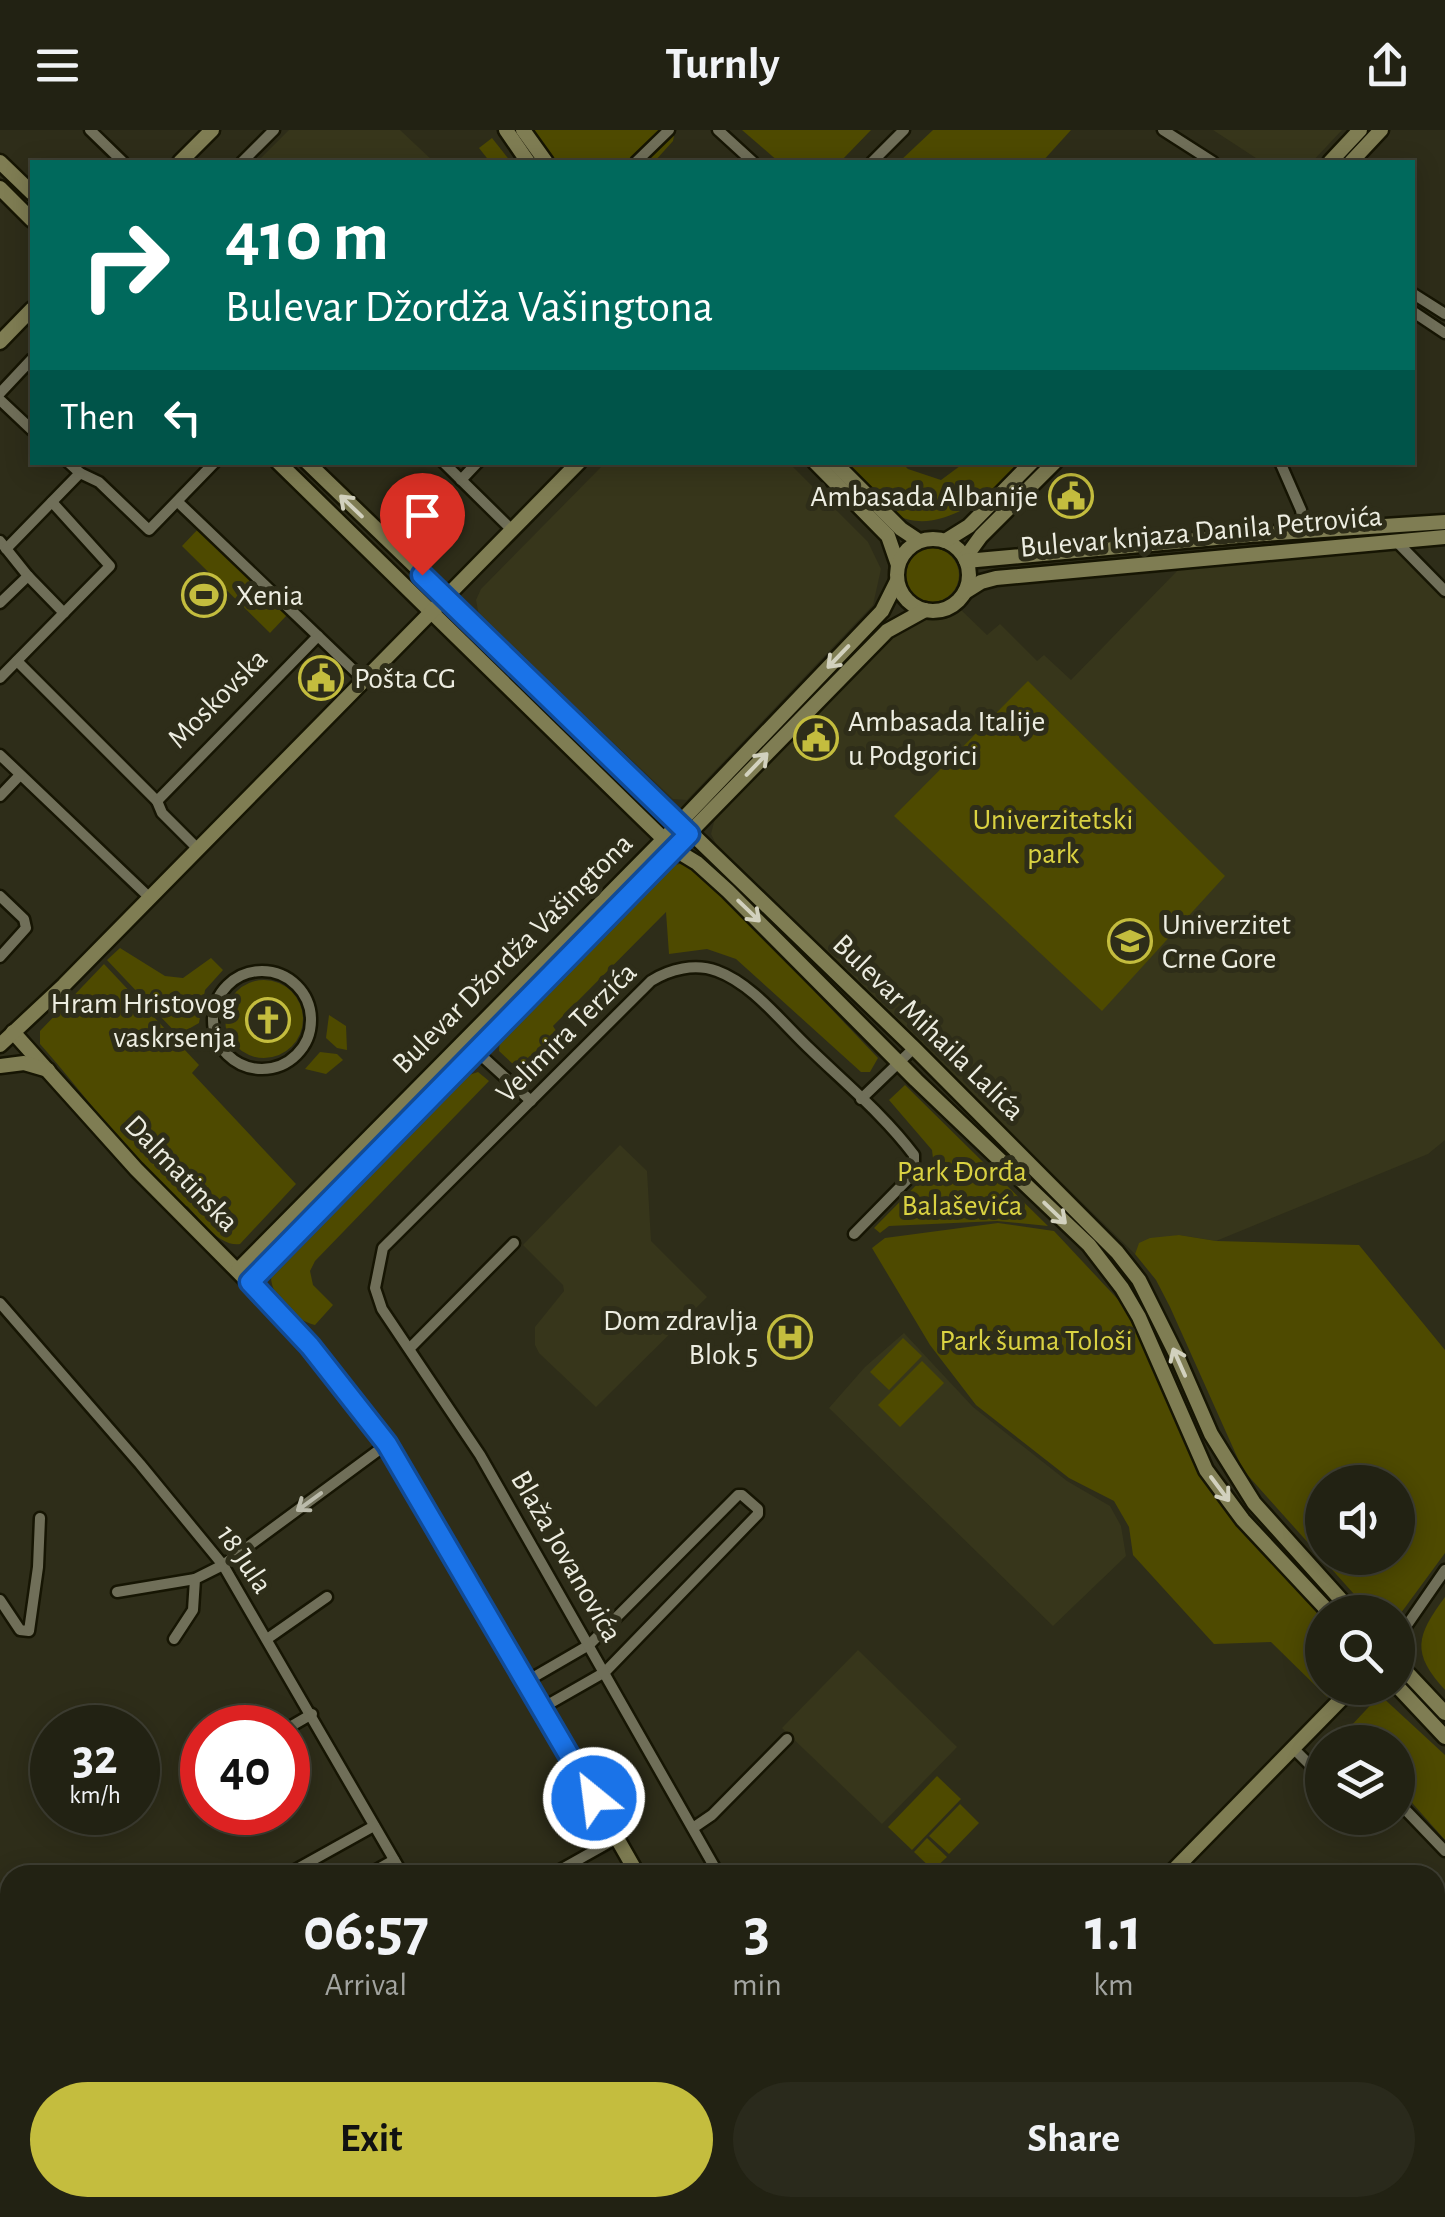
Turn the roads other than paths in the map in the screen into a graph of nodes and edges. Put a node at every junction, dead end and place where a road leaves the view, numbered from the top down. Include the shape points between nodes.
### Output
1 (90, 130) edge
2 (212, 130) edge
3 (274, 130) edge
4 (506, 130) edge
5 (523, 130) edge
6 (668, 130) edge
7 (718, 130) edge
8 (904, 130) edge
9 (1163, 130) edge
10 (1360, 130) edge
11 (1380, 130) edge
12 (121, 160) edge
13 (182, 160) edge
14 (244, 160) edge
15 (523, 160) edge
16 (545, 160) edge
17 (638, 160) edge
18 (751, 160) edge
19 (874, 160) edge
20 (1209, 160) edge
21 (1332, 160) edge
22 (1353, 160) edge
23 (0, 162) edge
24 (0, 188) edge
25 (30, 192) edge
26 (30, 218) edge
27 (1415, 294) edge
28 (30, 311) edge
29 (1415, 314) edge
30 (1445, 314) edge
31 (1445, 333) edge
32 (0, 342) edge
33 (30, 361) edge
34 (0, 396) edge
35 (30, 428) edge
36 (71, 465) edge
37 (212, 465) edge
38 (281, 465) edge
39 (309, 465) edge
40 (447, 465) edge
41 (475, 465) edge
42 (576, 465) edge
43 (818, 465) edge
44 (837, 465) edge
45 (1029, 465) edge
46 (1052, 465) edge
47 (1281, 465) edge
48 (80, 473) junction
49 (461, 480) junction
50 (52, 502) junction
51 (179, 503) junction
52 (1445, 522) edge
53 (512, 530) junction
54 (1305, 532) junction
55 (1445, 538) edge
56 (919, 541) junction
57 (945, 541) junction
58 (1396, 541) junction
59 (3, 545) edge
60 (966, 559) junction
61 (898, 565) junction
62 (28, 576) junction
63 (897, 581) junction
64 (1445, 591) edge
65 (965, 592) junction
66 (445, 598) junction
67 (0, 603) edge
68 (925, 610) junction
69 (430, 612) junction
70 (64, 613) junction
71 (318, 636) junction
72 (17, 661) junction
73 (0, 678) edge
74 (364, 680) junction
75 (0, 755) edge
76 (20, 775) junction
77 (0, 796) edge
78 (157, 800) junction
79 (684, 828) junction
80 (669, 844) junction
81 (197, 848) junction
82 (0, 896) edge
83 (150, 898) junction
84 (0, 957) edge
85 (16, 1035) junction
86 (307, 1040) joint
87 (465, 1040) junction
88 (0, 1045) edge
89 (914, 1048) junction
90 (478, 1052) junction
91 (0, 1058) edge
92 (899, 1062) junction
93 (0, 1066) edge
94 (51, 1071) junction
95 (861, 1099) junction
96 (531, 1100) junction
97 (854, 1234) dead end
98 (514, 1243) dead end
99 (378, 1264) joint
100 (238, 1270) junction
101 (250, 1282) junction
102 (0, 1303) edge
103 (410, 1348) junction
104 (387, 1444) junction
105 (40, 1518) dead end
106 (223, 1565) junction
107 (1445, 1570) edge
108 (194, 1579) junction
109 (118, 1592) dead end
110 (1313, 1595) edge
111 (1337, 1595) edge
112 (327, 1597) dead end
113 (0, 1600) edge
114 (1415, 1613) edge
115 (174, 1639) dead end
116 (267, 1639) junction
117 (589, 1645) junction
118 (605, 1672) junction
119 (527, 1681) junction
120 (1415, 1681) edge
121 (1335, 1705) edge
122 (1415, 1705) edge
123 (542, 1708) junction
124 (1445, 1713) edge
125 (312, 1714) joint
126 (1445, 1736) edge
127 (787, 1738) dead end
128 (1293, 1748) junction
129 (1305, 1760) edge
130 (1415, 1820) edge
131 (374, 1826) junction
132 (693, 1828) junction
133 (617, 1838) junction
134 (1445, 1851) edge
135 (394, 1860) junction
136 (304, 1865) edge
137 (385, 1865) edge
138 (397, 1865) edge
139 (569, 1865) edge
140 (631, 1865) edge
141 (713, 1865) edge
142 (1179, 1865) edge

1 - 12 street
2 - 13 main road
3 - 14 street
4 - 15 main road
5 - 16 main road
6 - 17 street
7 - 18 street
8 - 19 street
9 - 20 street
10 - 21 main road
11 - 22 main road
23 - 25 main road
24 - 26 main road
27 - 30 street
28 - 32 main road
29 - 31 street
33 - 34 street
34 - 35 street
36 - 48 street
37 - 51 street
38 - 69 main road, Bulevar Mihaila Lalića
66 -> 39 main road, Bulevar Mihaila Lalića
40 - 49 street
41 - 49 street
42 - 53 main road
43 - 61 main road via 888,536
44 - 56 main road
45 - 57 main road
46 - 60 main road
47 - 54 street
48 - 50 street
48 - 51 street via 100,482 148,530
49 - 53 street
50 - 59 street
50 - 70 street via 110,566
51 - 71 street
52 - 54 main road, Bulevar knjaza Danila Petrovića
53 - 66 main road
54 - 60 main road, Bulevar knjaza Danila Petrovića
55 - 58 main road, Bulevar knjaza Danila Petrovića
56 - 57 main road
56 - 61 main road
57 - 60 main road
58 - 64 street
58 - 65 main road, Bulevar knjaza Danila Petrovića via 996,578
59 - 62 street
60 - 65 main road
61 - 63 main road
62 - 67 street
62 - 70 street
63 - 68 main road via 910,603
63 -> 79 main road, Bulevar Džordža Vašingtona via 882,611
65 - 68 main road via 951,606
66 - 69 main road
66 - 79 main road, Bulevar Mihaila Lalića
79 -> 68 main road, Bulevar Džordža Vašingtona via 887,631
69 - 74 main road
69 - 80 main road, Bulevar Mihaila Lalića
70 - 72 street
71 - 74 street
71 - 78 street, Moskovska
72 - 73 street
72 - 78 street
74 - 81 main road
75 - 76 street
76 - 77 street
76 - 83 street
78 - 81 street
79 - 80 main road, Bulevar Džordža Vašingtona
79 - 89 main road, Bulevar Mihaila Lalića
80 - 87 main road, Bulevar Džordža Vašingtona
80 - 90 main road, Bulevar Džordža Vašingtona
80 -> 92 main road, Bulevar Mihaila Lalića via 728,891
81 - 83 main road
82 - 84 street via 26,923
83 - 85 main road
85 - 88 main road
85 - 91 main road
85 - 94 main road, Dalmatinska
86 - 86 street via 308,1004 287,978 253,972 218,999 218,1042 242,1065 274,1068 294,1058
87 - 90 street
87 - 100 main road, Bulevar Džordža Vašingtona
89 - 92 street
111 -> 89 main road, Bulevar Mihaila Lalića via 1254,1503 1211,1434 1139,1280
90 - 96 street
90 - 101 main road, Bulevar Džordža Vašingtona
92 - 95 street
92 -> 110 main road, Bulevar Mihaila Lalića via 1104,1263 1139,1317 1206,1470
93 - 94 main road via 24,1062
94 - 100 main road, Dalmatinska via 136,1169
95 - 96 street, Velimira Terzića via 738,981 701,968 651,980
95 - 97 street, Velimira Terzića via 914,1154 914,1167
96 - 99 street, Velimira Terzića via 383,1248
98 - 103 street
99 - 103 street, Blaža Jovanovića via 377,1298
100 - 101 main road, Dalmatinska
101 - 104 main road, Dalmatinska
102 - 106 street, 18 Jula
103 - 117 street, Blaža Jovanovića
104 -> 106 street
104 - 119 main road, Dalmatinska
105 - 113 street via 29,1632 20,1630
106 - 108 street
106 - 116 street, 18 Jula
107 - 114 street
108 - 109 street
108 - 115 street via 193,1610
112 - 116 street
116 - 125 street, 18 Jula
117 - 118 street, Blaža Jovanovića
117 - 118 street via 738,1495 758,1509
117 - 119 street
118 - 123 street
118 - 132 street, Blaža Jovanovića
119 - 123 main road, Dalmatinska
120 - 124 main road
121 - 128 main road
122 - 126 main road
123 - 133 main road, Dalmatinska
125 - 131 street, 18 Jula
127 - 132 street
128 - 129 street
128 - 142 main road
130 - 134 street
131 - 135 street, 18 Jula
131 - 136 street
132 - 141 street, Blaža Jovanovića
133 - 139 street
133 - 140 main road, Dalmatinska
135 - 137 street
135 - 138 street, 18 Jula

